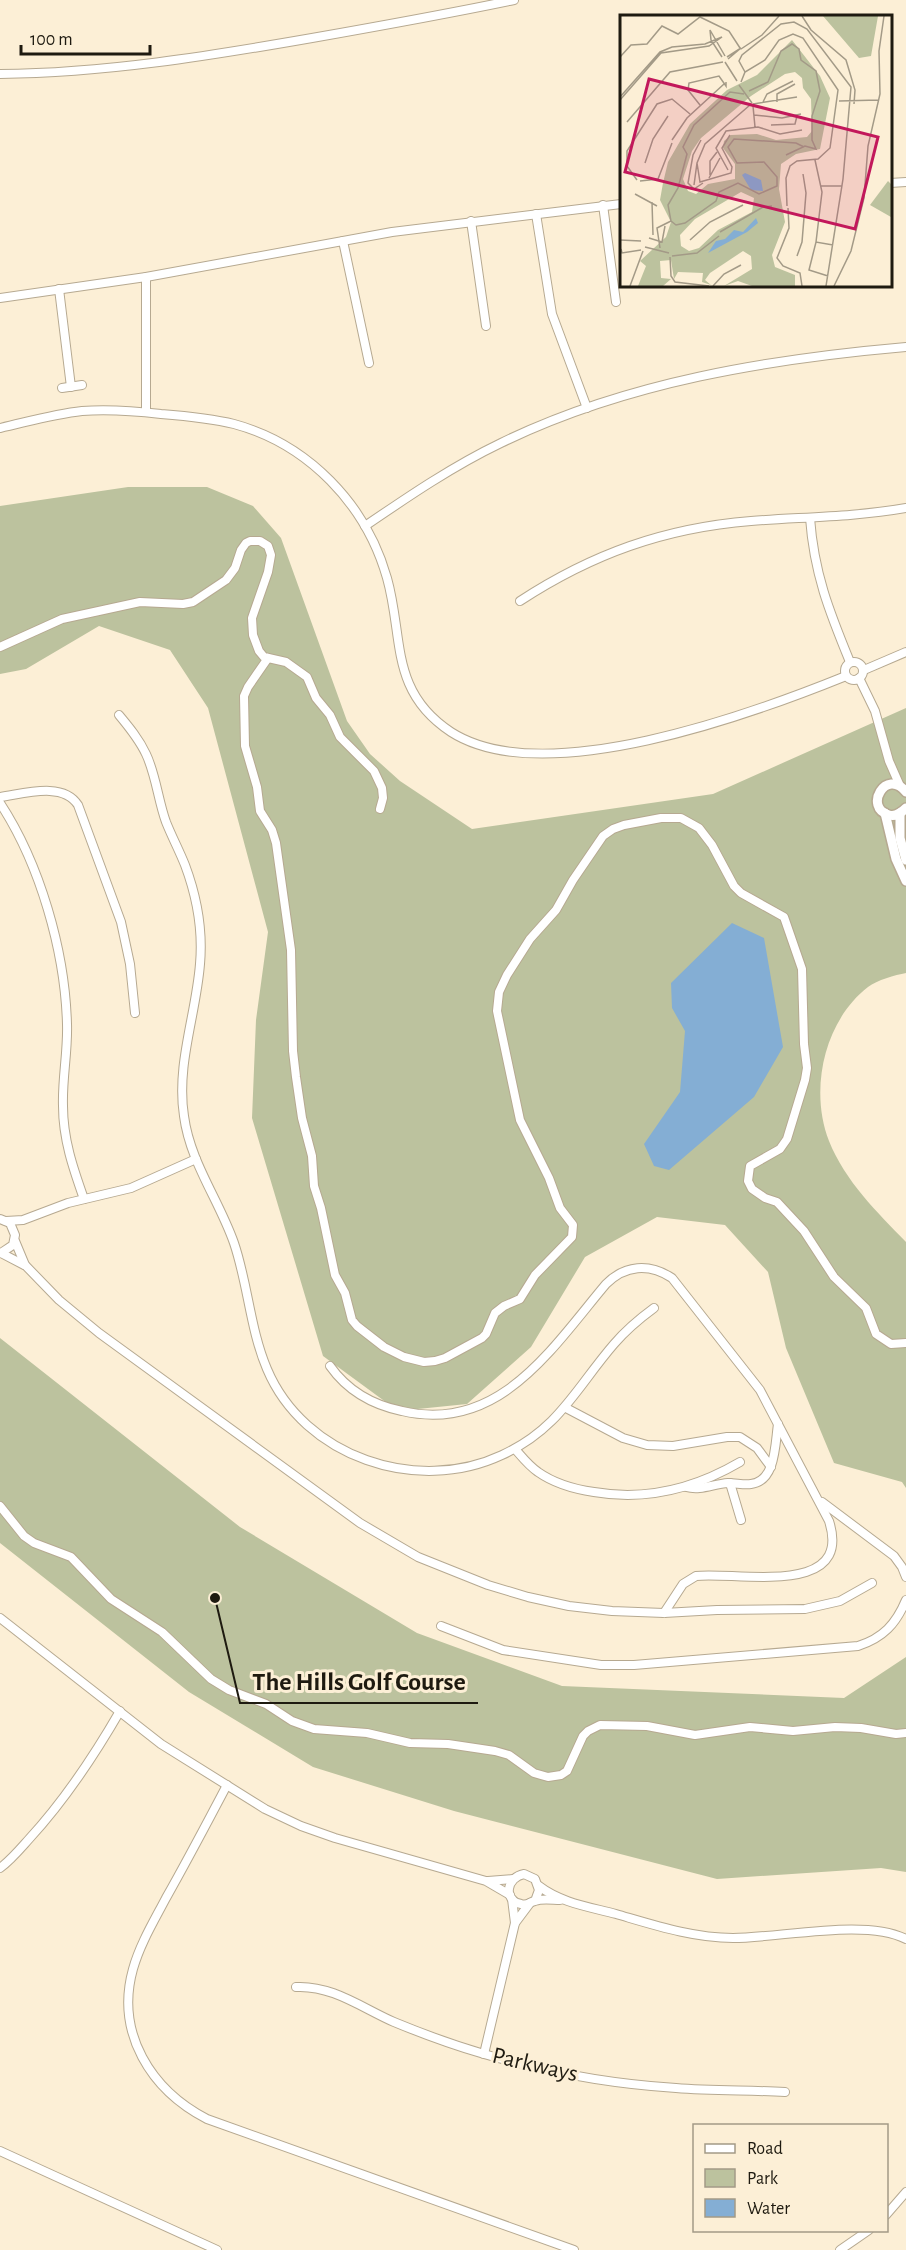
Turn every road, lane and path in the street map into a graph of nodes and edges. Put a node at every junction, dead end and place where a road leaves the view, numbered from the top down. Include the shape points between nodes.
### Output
1 (514, 0) edge
2 (0, 74) edge
3 (906, 182) edge
4 (891, 183) edge
5 (620, 204) edge
6 (603, 206) junction
7 (536, 214) junction
8 (471, 221) junction
9 (343, 241) junction
10 (146, 277) junction
11 (59, 289) junction
12 (0, 298) edge
13 (616, 302) dead end
14 (486, 326) dead end
15 (906, 347) edge
16 (369, 363) dead end
17 (82, 385) dead end
18 (71, 387) junction
19 (62, 388) dead end
20 (587, 408) junction
21 (146, 412) junction
22 (0, 428) edge
23 (906, 508) edge
24 (810, 518) junction
25 (365, 526) junction
26 (520, 601) dead end
27 (0, 646) edge
28 (906, 652) edge
29 (268, 658) junction
30 (850, 662) junction
31 (864, 670) junction
32 (846, 676) junction
33 (859, 678) junction
34 (119, 715) dead end
35 (889, 761) junction
36 (883, 788) junction
37 (903, 789) edge
38 (0, 796) edge
39 (0, 803) edge
40 (380, 809) dead end
41 (903, 811) edge
42 (885, 813) junction
43 (906, 860) edge
44 (906, 881) edge
45 (135, 1014) dead end
46 (195, 1159) junction
47 (84, 1199) junction
48 (27, 1218) junction
49 (3, 1220) edge
50 (15, 1238) junction
51 (0, 1253) edge
52 (26, 1266) junction
53 (654, 1308) dead end
54 (906, 1343) edge
55 (330, 1366) dead end
56 (566, 1408) junction
57 (778, 1425) junction
58 (514, 1449) junction
59 (740, 1462) dead end
60 (771, 1467) junction
61 (730, 1483) junction
62 (685, 1487) junction
63 (818, 1499) junction
64 (0, 1506) edge
65 (741, 1520) dead end
66 (906, 1577) edge
67 (872, 1583) dead end
68 (906, 1600) edge
69 (664, 1613) junction
70 (0, 1618) edge
71 (441, 1626) dead end
72 (120, 1711) junction
73 (906, 1733) edge
74 (227, 1785) junction
75 (0, 1868) edge
76 (513, 1879) junction
77 (486, 1881) junction
78 (539, 1886) junction
79 (511, 1897) junction
80 (563, 1900) junction
81 (532, 1902) junction
82 (515, 1923) junction
83 (906, 1940) edge
84 (296, 1987) dead end
85 (484, 2054) junction
86 (785, 2092) dead end
87 (0, 2151) edge
88 (906, 2192) edge
89 (888, 2213) edge
90 (866, 2232) edge
91 (217, 2250) edge
92 (574, 2250) edge
93 (840, 2250) edge

1 - 2 street via 228,52 111,67
3 - 4 street
5 - 6 street
6 - 7 street
6 - 13 street
7 - 8 street
7 - 20 street via 552,314
8 - 9 street
8 - 14 street
9 - 10 street
9 - 16 street
10 - 11 street
10 - 21 street
11 - 12 street
11 - 18 street
15 - 20 street via 805,357 711,375
17 - 18 street
18 - 19 street
20 - 25 street via 481,453
21 - 22 street via 74,412
21 - 25 street via 225,422 281,443 334,484
23 - 24 street
24 - 26 street via 708,526 638,542 588,561
24 - 30 street via 820,584
25 - 32 street via 387,578 400,659 410,686 434,718 473,743 542,755 597,750 722,719
27 - 29 street via 62,619 140,602 193,602 226,580 244,546 255,540 264,543 271,555 252,618 256,643
28 - 31 street
29 - 40 street via 286,662 307,677 340,737 375,771 382,788
29 - 54 street via 246,691 246,746 260,811 275,838 285,898 293,975 294,1064 314,1186 335,1275 357,1326 404,1357 424,1362 445,1358 482,1338 495,1312 520,1299 535,1275 572,1237 573,1225 560,1208 520,1120 497,1011 499,992 530,939 556,910 603,836 624,825 681,818 699,828 741,893 784,917 802,969 805,1080 786,1139 780,1149 750,1166 748,1181 752,1189 777,1202 804,1231 834,1277 866,1308 876,1334 891,1344
30 - 31 street via 859,662
30 - 32 street via 845,668
31 - 33 street
32 - 33 street
33 - 35 street via 875,711
34 - 46 street via 146,754 198,910 200,961 182,1087 184,1121
35 - 36 street
35 - 37 street
36 - 37 street via 889,785
36 - 42 street via 877,799
38 - 45 street via 59,792 66,793 78,805 123,928
39 - 47 street via 34,872 55,943 67,1024 64,1131
41 - 42 street
41 - 43 street via 900,837
42 - 44 street via 896,859
46 - 47 street via 131,1188
46 - 58 street via 236,1249 265,1366 284,1398 309,1426 358,1457 408,1470 459,1469
47 - 48 street
48 - 49 street
48 - 50 street
49 - 50 street via 12,1227
50 - 51 street via 9,1249
50 - 52 street
51 - 52 street
52 - 69 street via 58,1300 99,1333 360,1523 398,1546 464,1577 528,1597 591,1609
53 - 56 street via 615,1342
55 - 57 street via 350,1388 387,1407 422,1415 465,1411 500,1395 529,1374 613,1278 629,1269 647,1267 664,1272 678,1284 753,1378
56 - 58 street via 537,1435
56 - 60 street via 623,1438 647,1445 673,1446 740,1437 752,1443
57 - 60 street
57 - 63 street
58 - 62 street via 547,1478 580,1490 640,1496
59 - 62 street
60 - 61 street via 758,1482
61 - 62 street
61 - 65 street
63 - 66 street via 889,1552 899,1561
63 - 69 street via 832,1536 831,1549 823,1562 800,1575 785,1577 696,1576 683,1584
64 - 73 street via 24,1536 71,1557 100,1590 162,1632 211,1679 314,1729 495,1751 548,1777 567,1771 583,1736 600,1725 646,1726 695,1736 750,1727 793,1731 835,1727
67 - 69 street via 840,1601 805,1610
68 - 71 street via 889,1629 858,1646 634,1665 585,1664 503,1650
70 - 72 street
72 - 74 street via 161,1744
72 - 75 street via 59,1803
74 - 77 street via 275,1814 318,1832
74 - 92 street via 144,1940 133,1969 131,2023 138,2049 152,2074 178,2102 207,2120
76 - 77 street
76 - 78 street via 528,1875
76 - 79 street via 509,1885
77 - 79 street
78 - 80 street
78 - 81 street via 539,1894
79 - 81 street via 522,1905
79 - 82 street
80 - 81 street
80 - 83 street via 699,1936 741,1938 860,1929 887,1932
81 - 82 street
82 - 85 street
84 - 85 street, Parkways via 330,1991 411,2029
85 - 86 street, Parkways via 574,2076 641,2085
87 - 91 street
88 - 89 street
90 - 93 street

